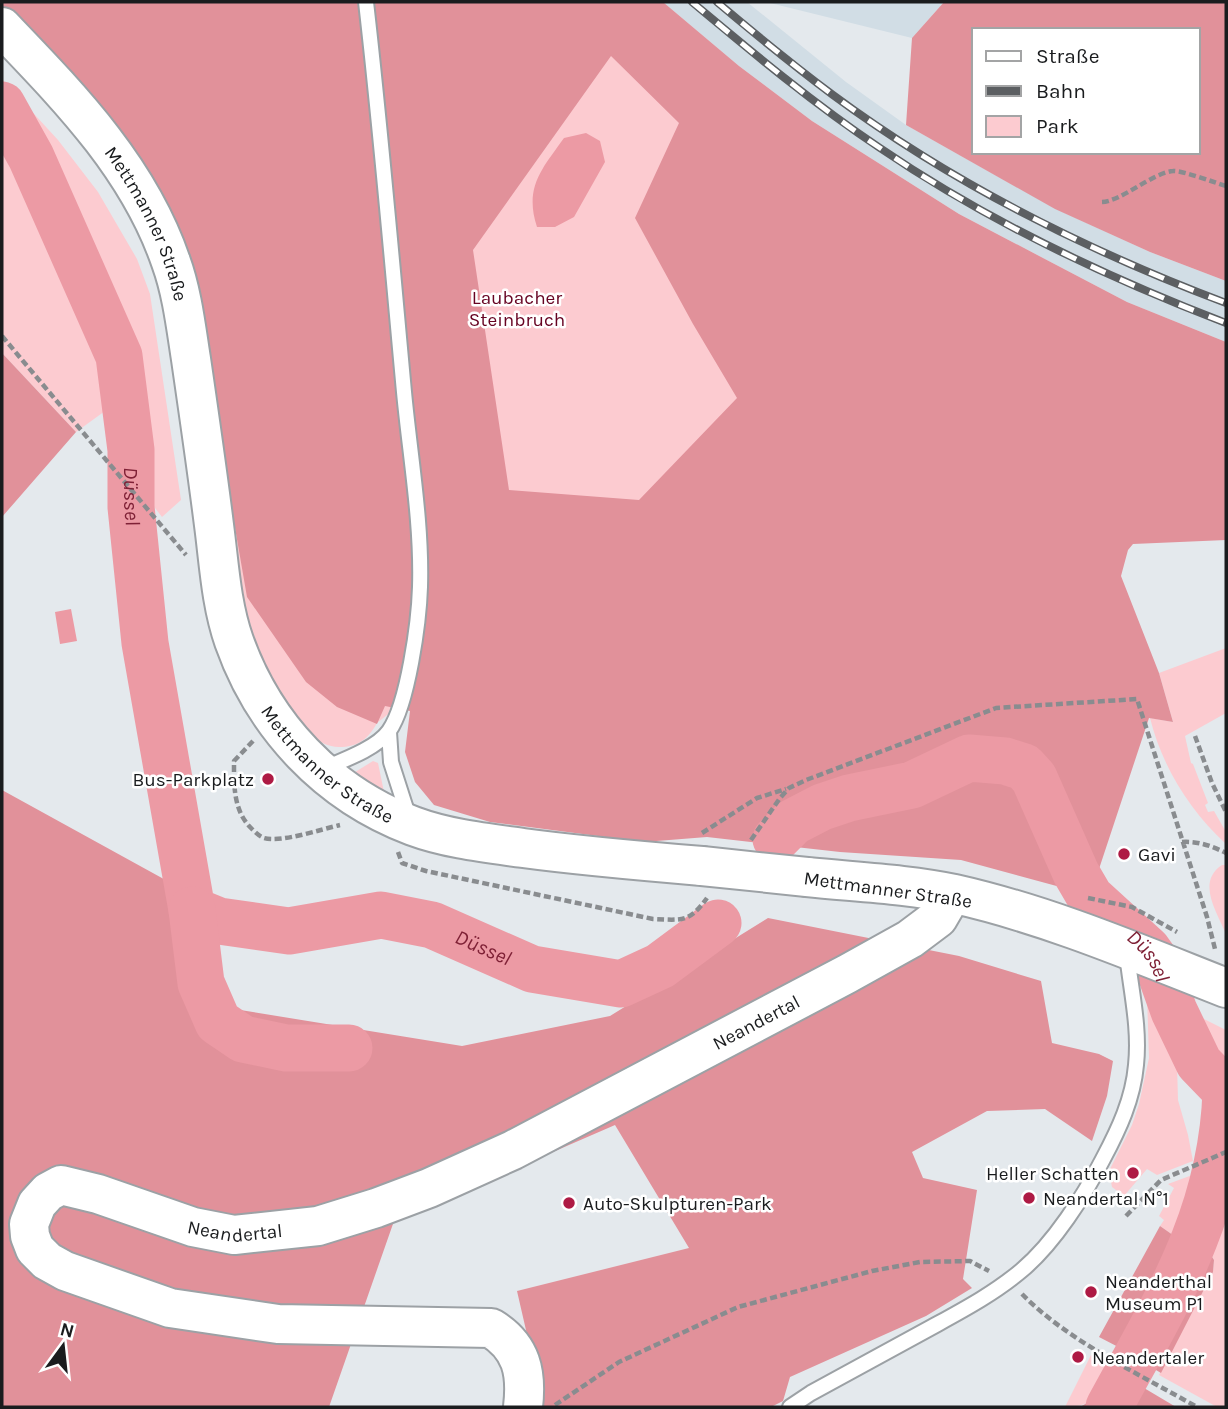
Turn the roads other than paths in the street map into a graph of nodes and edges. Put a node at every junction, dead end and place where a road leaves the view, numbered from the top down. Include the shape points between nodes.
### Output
1 (366, 2) edge
2 (2, 27) edge
3 (389, 732) junction
4 (320, 771) junction
5 (406, 842) junction
6 (952, 894) junction
7 (1132, 951) junction
8 (1226, 988) edge
9 (533, 1401) edge
10 (790, 1407) edge

1 - 3 lane via 420,588 404,693
2 - 4 main road, Mettmanner Straße via 109,146 147,205 172,262 233,637 257,694 286,736
3 - 4 lane via 367,749
3 - 5 lane
4 - 5 main road, Mettmanner Straße
5 - 6 main road, Mettmanner Straße, bridge via 437,833 705,882 807,877
6 - 7 main road, Mettmanner Straße via 1047,919
6 - 9 main road, Neandertal via 938,918 848,974 513,1150 376,1208 318,1226 234,1234 193,1227 61,1185 48,1192 32,1212 30,1236 47,1261 170,1308 278,1324 491,1328 515,1349
7 - 8 main road, Mettmanner Straße via 1196,960
7 - 10 lane via 1134,1083 1125,1114 1080,1199 1041,1250 1009,1281

